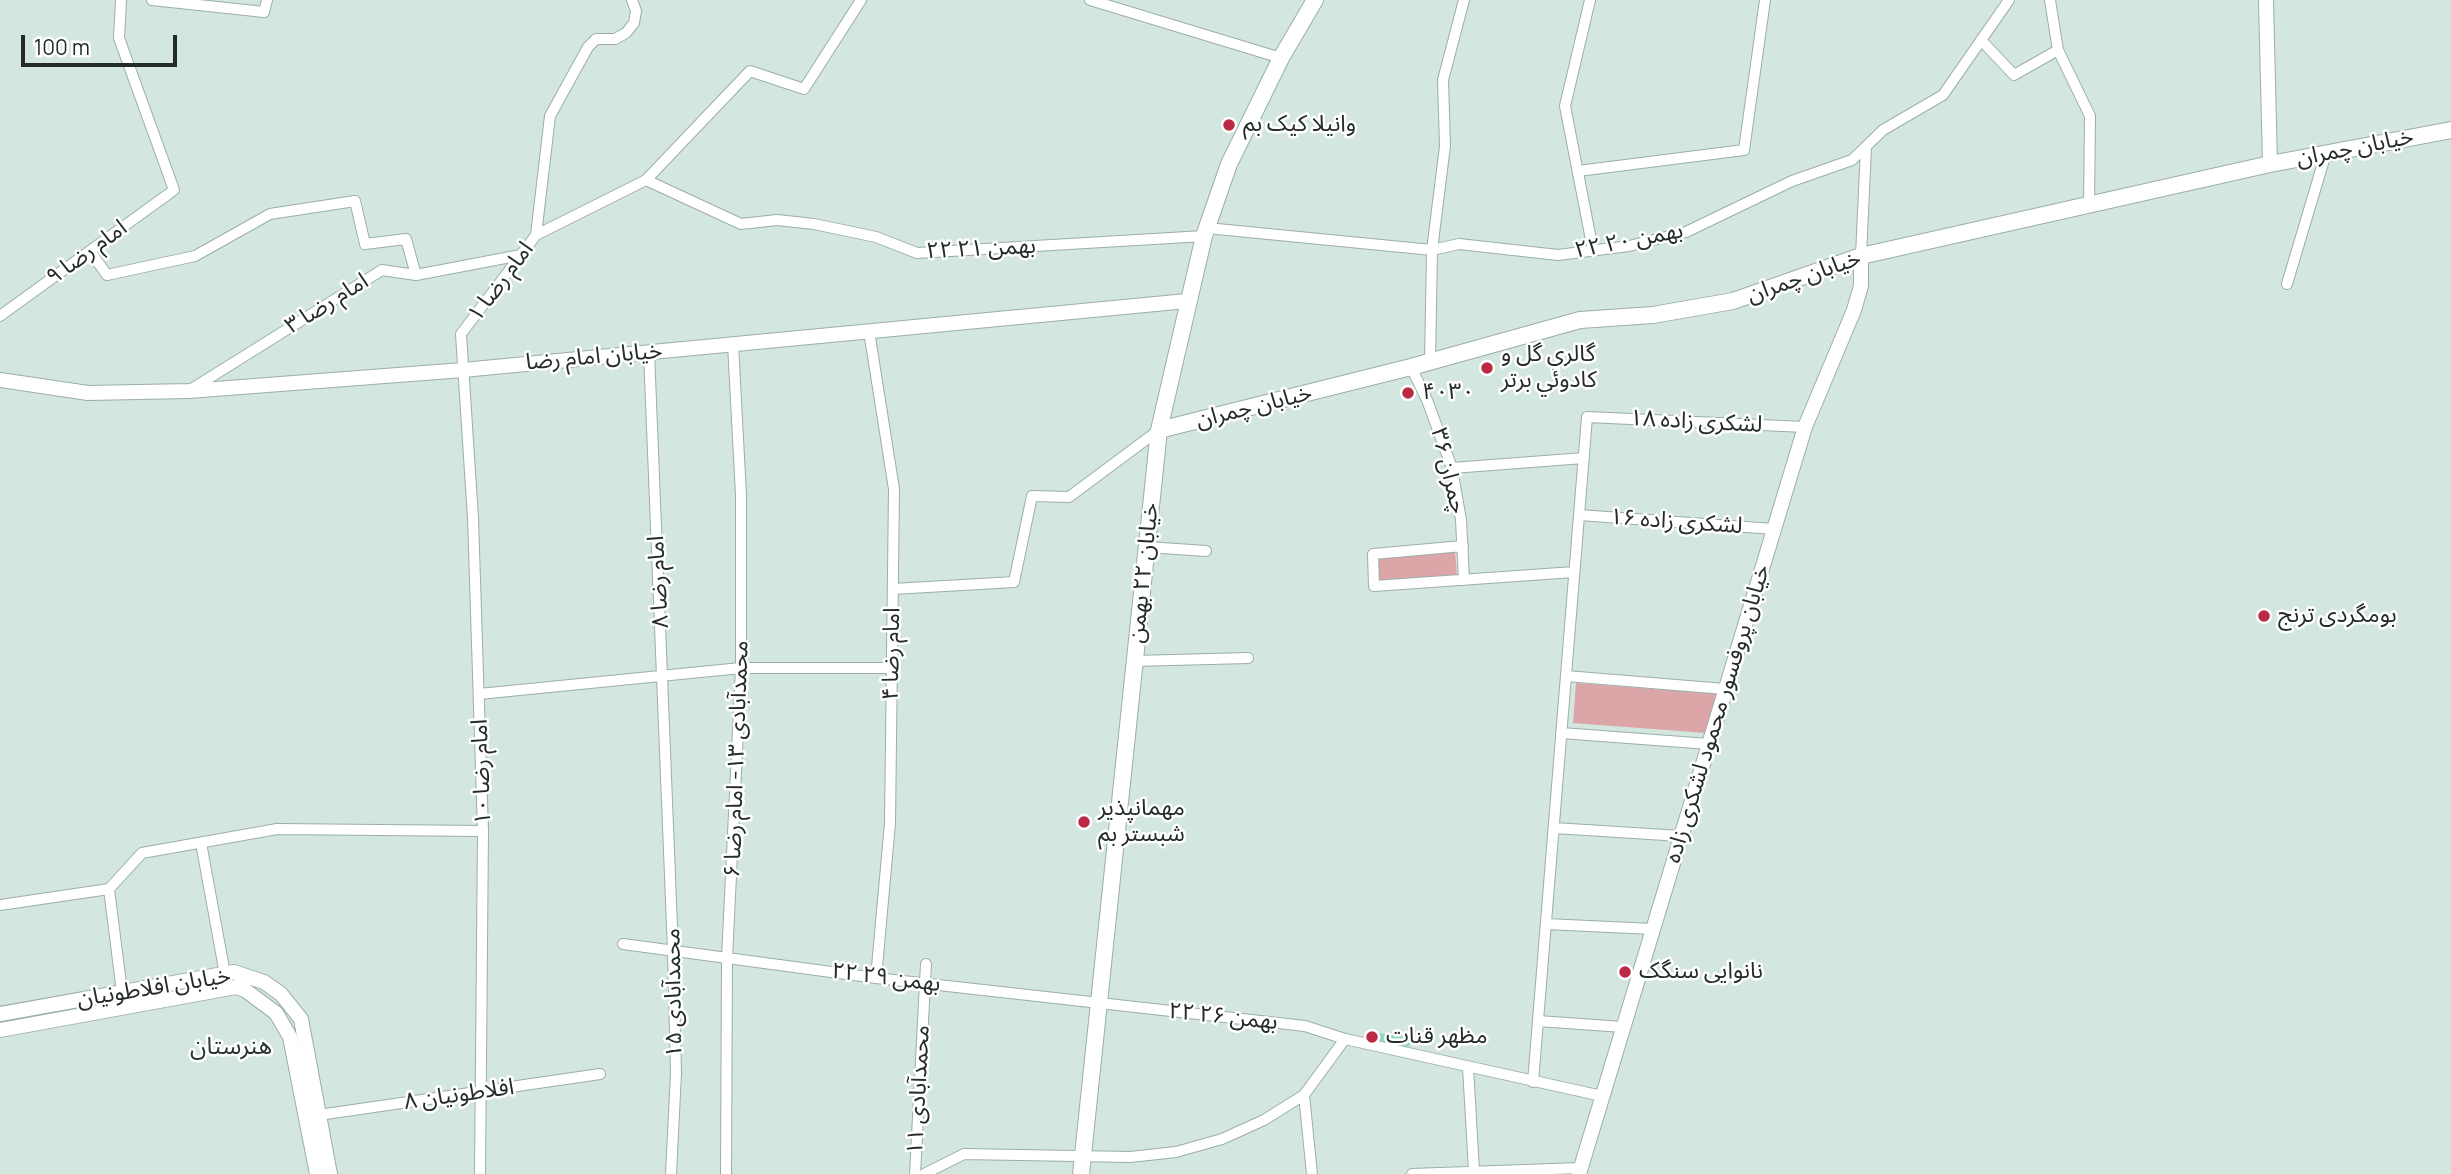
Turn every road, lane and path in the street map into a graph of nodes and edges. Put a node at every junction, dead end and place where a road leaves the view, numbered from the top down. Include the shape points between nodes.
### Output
1 (121, 0) edge
2 (152, 0) edge
3 (267, 0) edge
4 (632, 0) edge
5 (860, 0) edge
6 (1090, 0) edge
7 (1315, 0) edge
8 (1464, 0) edge
9 (1590, 0) edge
10 (1765, 0) edge
11 (2009, 0) edge
12 (2050, 0) edge
13 (2266, 0) edge
14 (1981, 40) junction
15 (2058, 50) junction
16 (1281, 58) junction
17 (2451, 130) edge
18 (1866, 147) junction
19 (2326, 153) junction
20 (2270, 164) junction
21 (1578, 172) junction
22 (646, 180) junction
23 (2089, 205) junction
24 (1206, 232) junction
25 (536, 235) junction
26 (1432, 250) junction
27 (1593, 250) junction
28 (90, 251) junction
29 (521, 255) junction
30 (1861, 256) junction
31 (416, 275) junction
32 (2287, 284) dead end
33 (1187, 301) junction
34 (0, 316) edge
35 (869, 331) junction
36 (733, 344) junction
37 (649, 352) junction
38 (1430, 362) junction
39 (1411, 367) junction
40 (463, 370) junction
41 (0, 380) edge
42 (189, 391) junction
43 (1805, 427) junction
44 (1159, 430) junction
45 (1584, 458) junction
46 (1452, 468) junction
47 (1579, 515) junction
48 (1774, 529) junction
49 (1463, 546) junction
50 (1147, 547) junction
51 (1206, 551) dead end
52 (1574, 572) junction
53 (1464, 580) junction
54 (893, 589) junction
55 (1248, 658) dead end
56 (1134, 661) junction
57 (892, 667) junction
58 (741, 668) junction
59 (663, 673) junction
60 (1566, 677) junction
61 (1725, 689) junction
62 (479, 694) junction
63 (1561, 733) junction
64 (1709, 744) junction
65 (670, 812) joint
66 (1553, 828) junction
67 (484, 831) junction
68 (1681, 836) junction
69 (201, 843) junction
70 (109, 889) junction
71 (0, 905) edge
72 (1546, 924) junction
73 (1653, 929) junction
74 (623, 944) dead end
75 (673, 951) junction
76 (727, 958) junction
77 (926, 964) dead end
78 (225, 974) junction
79 (876, 978) junction
80 (925, 983) junction
81 (122, 992) junction
82 (1099, 1003) junction
83 (0, 1014) edge
84 (1538, 1021) junction
85 (1623, 1027) junction
86 (0, 1030) edge
87 (1345, 1039) junction
88 (1468, 1068) junction
89 (600, 1074) dead end
90 (1533, 1082) junction
91 (482, 1091) junction
92 (1304, 1095) junction
93 (1602, 1096) junction
94 (319, 1115) junction
95 (1083, 1156) junction
96 (1474, 1171) junction
97 (1580, 1171) edge
98 (317, 1174) edge
99 (330, 1174) edge
100 (480, 1174) edge
101 (670, 1174) edge
102 (726, 1174) edge
103 (915, 1174) edge
104 (924, 1174) edge
105 (1081, 1174) edge
106 (1312, 1174) edge
107 (1412, 1174) edge

1 - 28 street, امام رضا ۹ via 119,38 174,190
2 - 3 street via 264,12
4 - 25 street via 634,23 626,33 596,39 588,47 550,116
5 - 22 street via 804,89 750,71
6 - 16 street
7 - 16 main road, خیابان ۲۲ بهمن
8 - 26 street via 1443,80 1446,146
9 - 21 street via 1565,106
10 - 21 street via 1744,150
11 - 14 street, ۲۲ بهمن ۲۰
12 - 15 street
13 - 20 street
14 - 15 street via 2014,75
14 - 18 street, ۲۲ بهمن ۲۰ via 1943,95 1883,130
15 - 23 street via 2090,116
16 - 24 main road, خیابان ۲۲ بهمن via 1229,164
17 - 19 main road, خیابان چمران
18 - 27 street, ۲۲ بهمن ۲۰ via 1852,160 1792,181 1686,232
18 - 30 street
19 - 20 main road, خیابان چمران
19 - 32 street
20 - 23 main road, خیابان چمران
21 - 27 street
22 - 24 street, ۲۲ بهمن ۲۱ via 741,225 778,220 814,224 876,236 917,253
22 - 25 street
23 - 30 main road, خیابان چمران
24 - 26 street, ۲۲ بهمن ۲۰
24 - 33 main road, خیابان ۲۲ بهمن
25 - 29 street, امام رضا ۱
26 - 27 street, ۲۲ بهمن ۲۰ via 1459,244 1558,255
26 - 38 street
28 - 31 street via 107,275 195,256 270,214 355,201 365,244 406,239
28 - 34 street, امام رضا ۹
29 - 31 street, امام رضا ۳
29 - 40 street, امام رضا ۱ via 461,334
30 - 38 main road, خیابان چمران via 1733,301 1653,315 1580,320
30 - 43 street, خیابان پروفسور محمود لشکری زاده via 1861,286 1854,310
31 - 42 street, امام رضا ۳ via 382,270
33 - 35 street, خیابان امام رضا
33 - 44 main road, خیابان ۲۲ بهمن
35 - 36 street, خیابان امام رضا
35 - 54 street, امام رضا ۴ via 894,489
36 - 37 street, خیابان امام رضا
36 - 58 street, محمدآبادی ۱۳- امام رضا ۶ via 741,495
37 - 40 street, خیابان امام رضا
37 - 59 street, امام رضا ۸
38 - 39 main road, خیابان چمران
39 - 44 main road, خیابان چمران
39 - 46 street, چمران ۳۶
40 - 42 street, خیابان امام رضا
40 - 62 street, امام رضا ۱۰
41 - 42 street, خیابان امام رضا via 88,393
43 - 45 street, لشکری زاده ۱۸ via 1587,417
43 - 48 street, خیابان پروفسور محمود لشکری زاده
44 - 50 main road, خیابان ۲۲ بهمن
44 - 54 street via 1069,497 1032,496 1014,582
45 - 46 street
45 - 47 street
46 - 49 street, چمران ۳۶
47 - 48 street, لشکری زاده ١۶
47 - 52 street
48 - 61 street, خیابان پروفسور محمود لشکری زاده
49 - 53 street, چمران ۳۶
49 - 53 street via 1373,554 1374,586
50 - 51 street
50 - 56 main road, خیابان ۲۲ بهمن
52 - 53 street
52 - 60 street
54 - 57 street, امام رضا ۴
55 - 56 street
56 - 82 main road, خیابان ۲۲ بهمن
57 - 58 street
57 - 79 street, امام رضا ۴ via 890,823
58 - 59 street
58 - 76 street, محمدآبادی ۱۳- امام رضا ۶
59 - 62 street
59 - 65 street, امام رضا ۸
60 - 61 street
60 - 63 street
61 - 64 street, خیابان پروفسور محمود لشکری زاده
62 - 67 street, امام رضا ۱۰
63 - 64 street
63 - 66 street
64 - 68 street, خیابان پروفسور محمود لشکری زاده
65 - 75 street, محمدآبادی ۱۵
66 - 68 street
66 - 72 street
67 - 69 street via 277,829
67 - 91 street, امام رضا ۱۰
68 - 73 street, خیابان پروفسور محمود لشکری زاده
69 - 70 street via 142,853
69 - 78 street
70 - 71 street
70 - 81 street
72 - 73 street
72 - 84 street
73 - 85 street, خیابان پروفسور محمود لشکری زاده
74 - 75 street, ۲۲ بهمن ۲۹
75 - 76 street, ۲۲ بهمن ۲۹
75 - 101 street, محمدآبادی ۱۵ via 676,1073
76 - 79 street, ۲۲ بهمن ۲۹
76 - 102 street, محمدآبادی ۱۳- امام رضا ۶
77 - 80 street, محمدآبادی ۱۱
78 - 81 street, خیابان افلاطونیان
78 - 94 street, خیابان افلاطونیان via 245,974 264,982 301,1019
79 - 80 street, ۲۲ بهمن ۲۹
80 - 82 street, ۲۲ بهمن ۲۹
80 - 103 street, محمدآبادی ۱۱
81 - 83 street, خیابان افلاطونیان
82 - 87 street, ۲۲ بهمن ۲۶ via 1305,1026
82 - 95 main road, خیابان ۲۲ بهمن
84 - 85 street
84 - 90 street
85 - 93 street, خیابان پروفسور محمود لشکری زاده
86 - 98 street, خیابان افلاطونیان via 245,990 269,1006 290,1037
87 - 88 street, ۲۲ بهمن ۲۶
87 - 92 street
88 - 90 street, ۲۲ بهمن ۲۶
88 - 96 street
89 - 91 street, افلاطونیان ۸
90 - 93 street, ۲۲ بهمن ۲۶
91 - 94 street, افلاطونیان ۸
91 - 100 street, امام رضا ۱۰
92 - 95 street via 1222,1139 1176,1152
92 - 106 street
93 - 97 street, خیابان پروفسور محمود لشکری زاده
94 - 99 street, خیابان افلاطونیان
95 - 104 street via 964,1154
95 - 105 main road, خیابان ۲۲ بهمن
96 - 97 street
96 - 107 street

